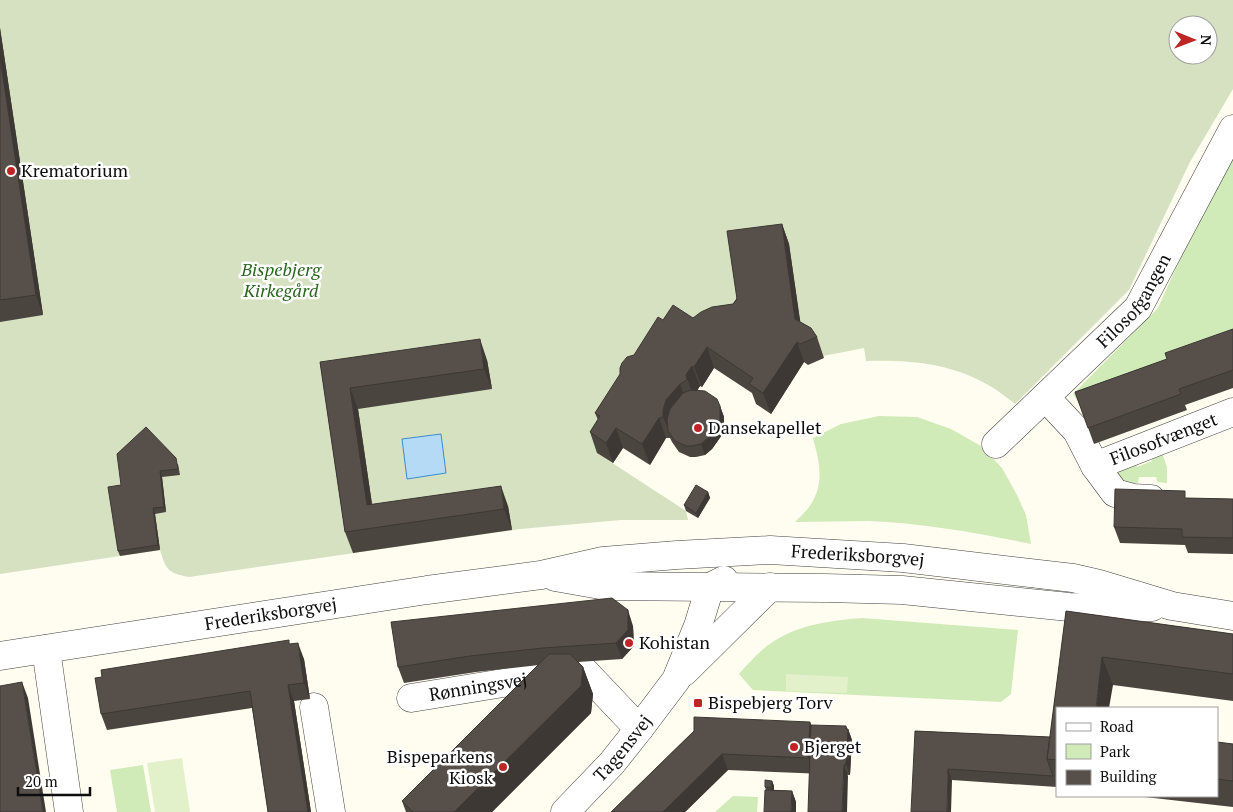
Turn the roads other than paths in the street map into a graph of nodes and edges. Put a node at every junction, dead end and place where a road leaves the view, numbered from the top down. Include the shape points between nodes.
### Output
1 (1233, 129) edge
2 (1046, 398) junction
3 (1233, 412) edge
4 (996, 444) dead end
5 (1095, 466) junction
6 (1171, 499) edge
7 (860, 556) junction
8 (541, 574) junction
9 (770, 587) junction
10 (710, 588) junction
11 (1172, 606) junction
12 (1233, 616) edge
13 (46, 649) junction
14 (0, 656) edge
15 (676, 680) junction
16 (411, 698) dead end
17 (314, 707) dead end
18 (639, 730) junction
19 (69, 812) edge
20 (331, 812) edge
21 (565, 812) edge

1 - 2 street, Filosofgangen via 1138,308
2 - 4 street, Filosofgangen
2 - 5 street, Filosofvænget via 1077,431
3 - 5 street, Filosofvænget
5 - 6 street, Filosofvænget via 1115,493 1134,498
7 - 8 street, Frederiksborgvej via 770,550 722,552 603,561
7 - 10 street via 771,562 748,568
7 - 11 street, Frederiksborgvej via 940,561 1073,578
8 - 10 street, Frederiksborgvej via 606,586
8 - 13 street, Frederiksborgvej
9 - 10 street, Frederiksborgvej
9 - 11 street, Frederiksborgvej via 902,590 1069,607
9 - 15 street, Tagensvej
10 - 15 street, Tagensvej
11 - 12 street, Frederiksborgvej
13 - 14 street, Frederiksborgvej
13 - 19 street
15 - 18 street, Tagensvej
16 - 18 street, Rønningsvej via 584,672
17 - 20 street
18 - 21 street, Tagensvej

